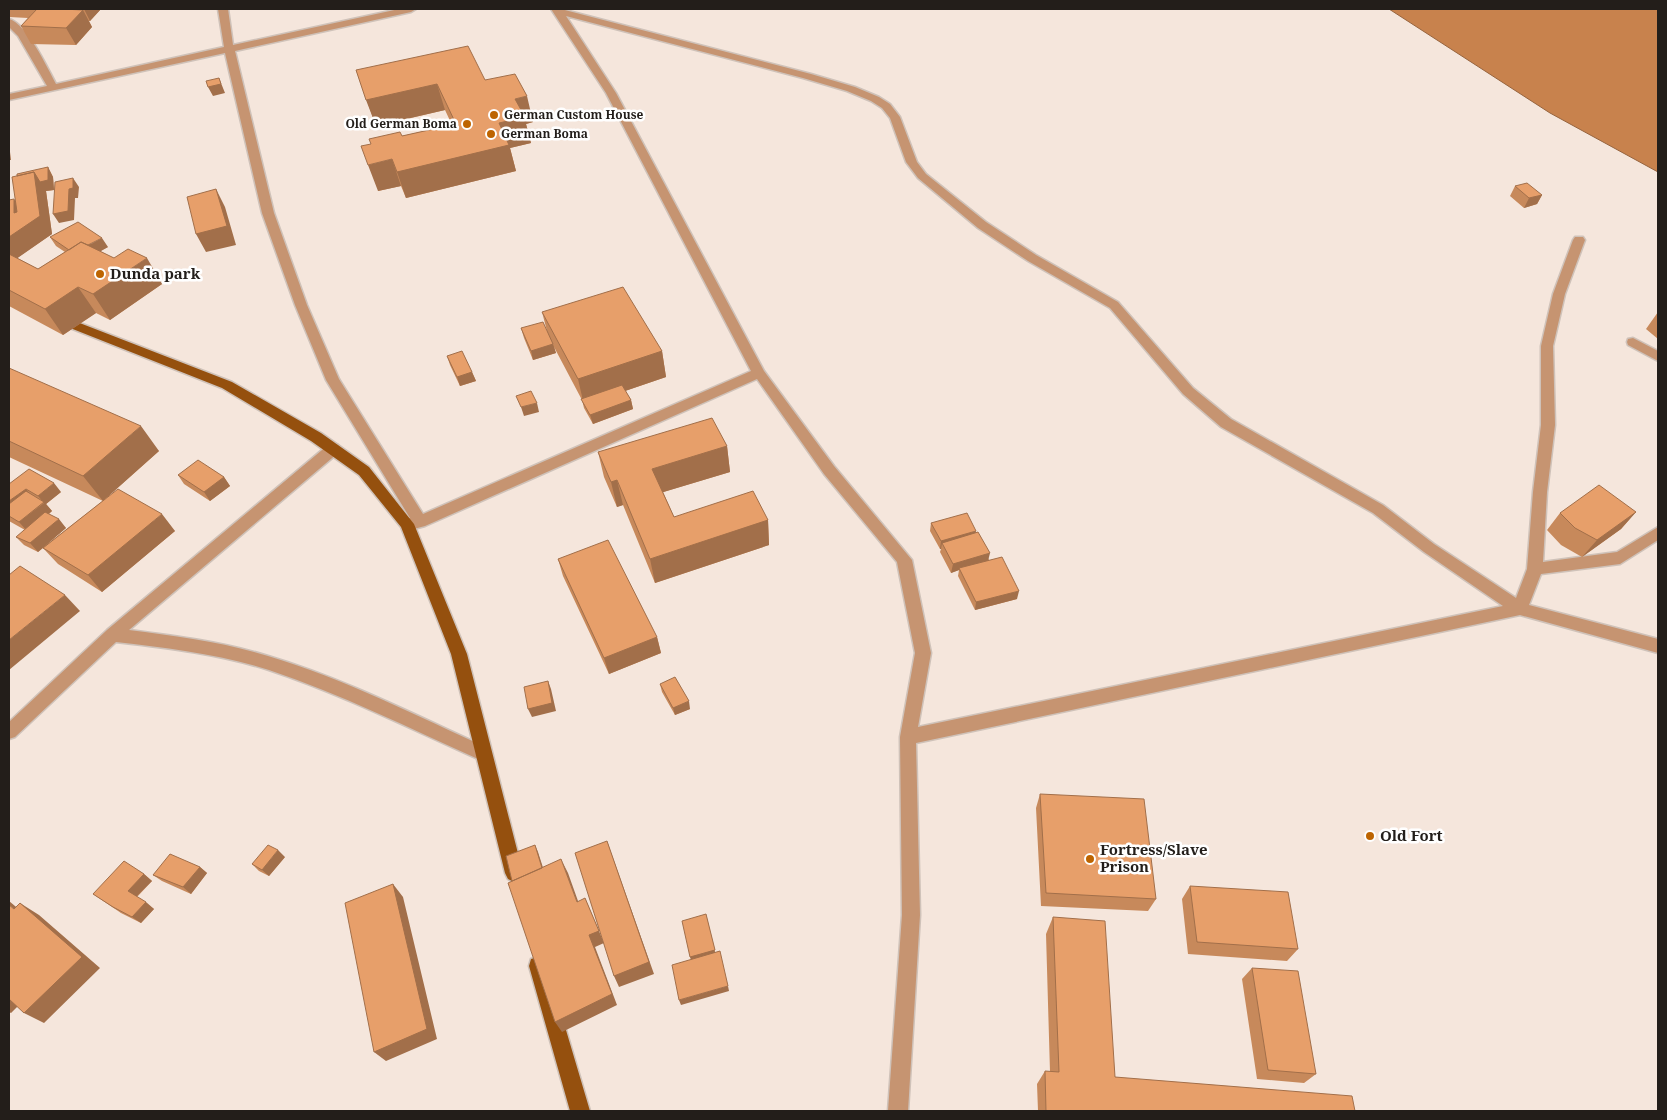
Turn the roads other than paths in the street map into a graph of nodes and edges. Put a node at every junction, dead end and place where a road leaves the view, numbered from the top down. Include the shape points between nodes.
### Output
1 (223, 9) edge
2 (411, 9) edge
3 (556, 10) edge
4 (9, 22) edge
5 (229, 48) junction
6 (54, 87) junction
7 (9, 97) edge
8 (1579, 240) dead end
9 (45, 313) edge
10 (1633, 342) dead end
11 (1658, 358) edge
12 (759, 373) junction
13 (333, 449) junction
14 (413, 523) junction
15 (1658, 533) edge
16 (1535, 570) junction
17 (1520, 609) junction
18 (113, 635) junction
19 (1658, 646) edge
20 (9, 732) edge
21 (908, 737) junction
22 (484, 754) junction
23 (518, 886) edge
24 (534, 952) edge
25 (580, 1111) edge
26 (898, 1111) edge

1 - 5 street
2 - 5 street
3 - 12 street via 611,94
3 - 17 street via 807,76 875,99 895,117 912,162 922,176 982,225 1114,305 1188,391 1226,423 1378,509 1429,548
4 - 6 street via 22,34
5 - 6 street
5 - 14 street via 268,213 301,305 333,380
6 - 7 street
8 - 16 street via 1559,294 1547,346 1548,425
9 - 13 main road via 226,385
10 - 11 street
12 - 14 street
12 - 21 street via 829,470 904,560 923,653
13 - 14 main road via 364,472
13 - 18 street
14 - 22 main road via 459,654
15 - 16 street via 1620,558
16 - 17 street
17 - 19 street
17 - 21 street
18 - 20 street
18 - 22 street via 201,646 268,663 342,690
21 - 26 street via 911,915
22 - 23 main road
24 - 25 main road

